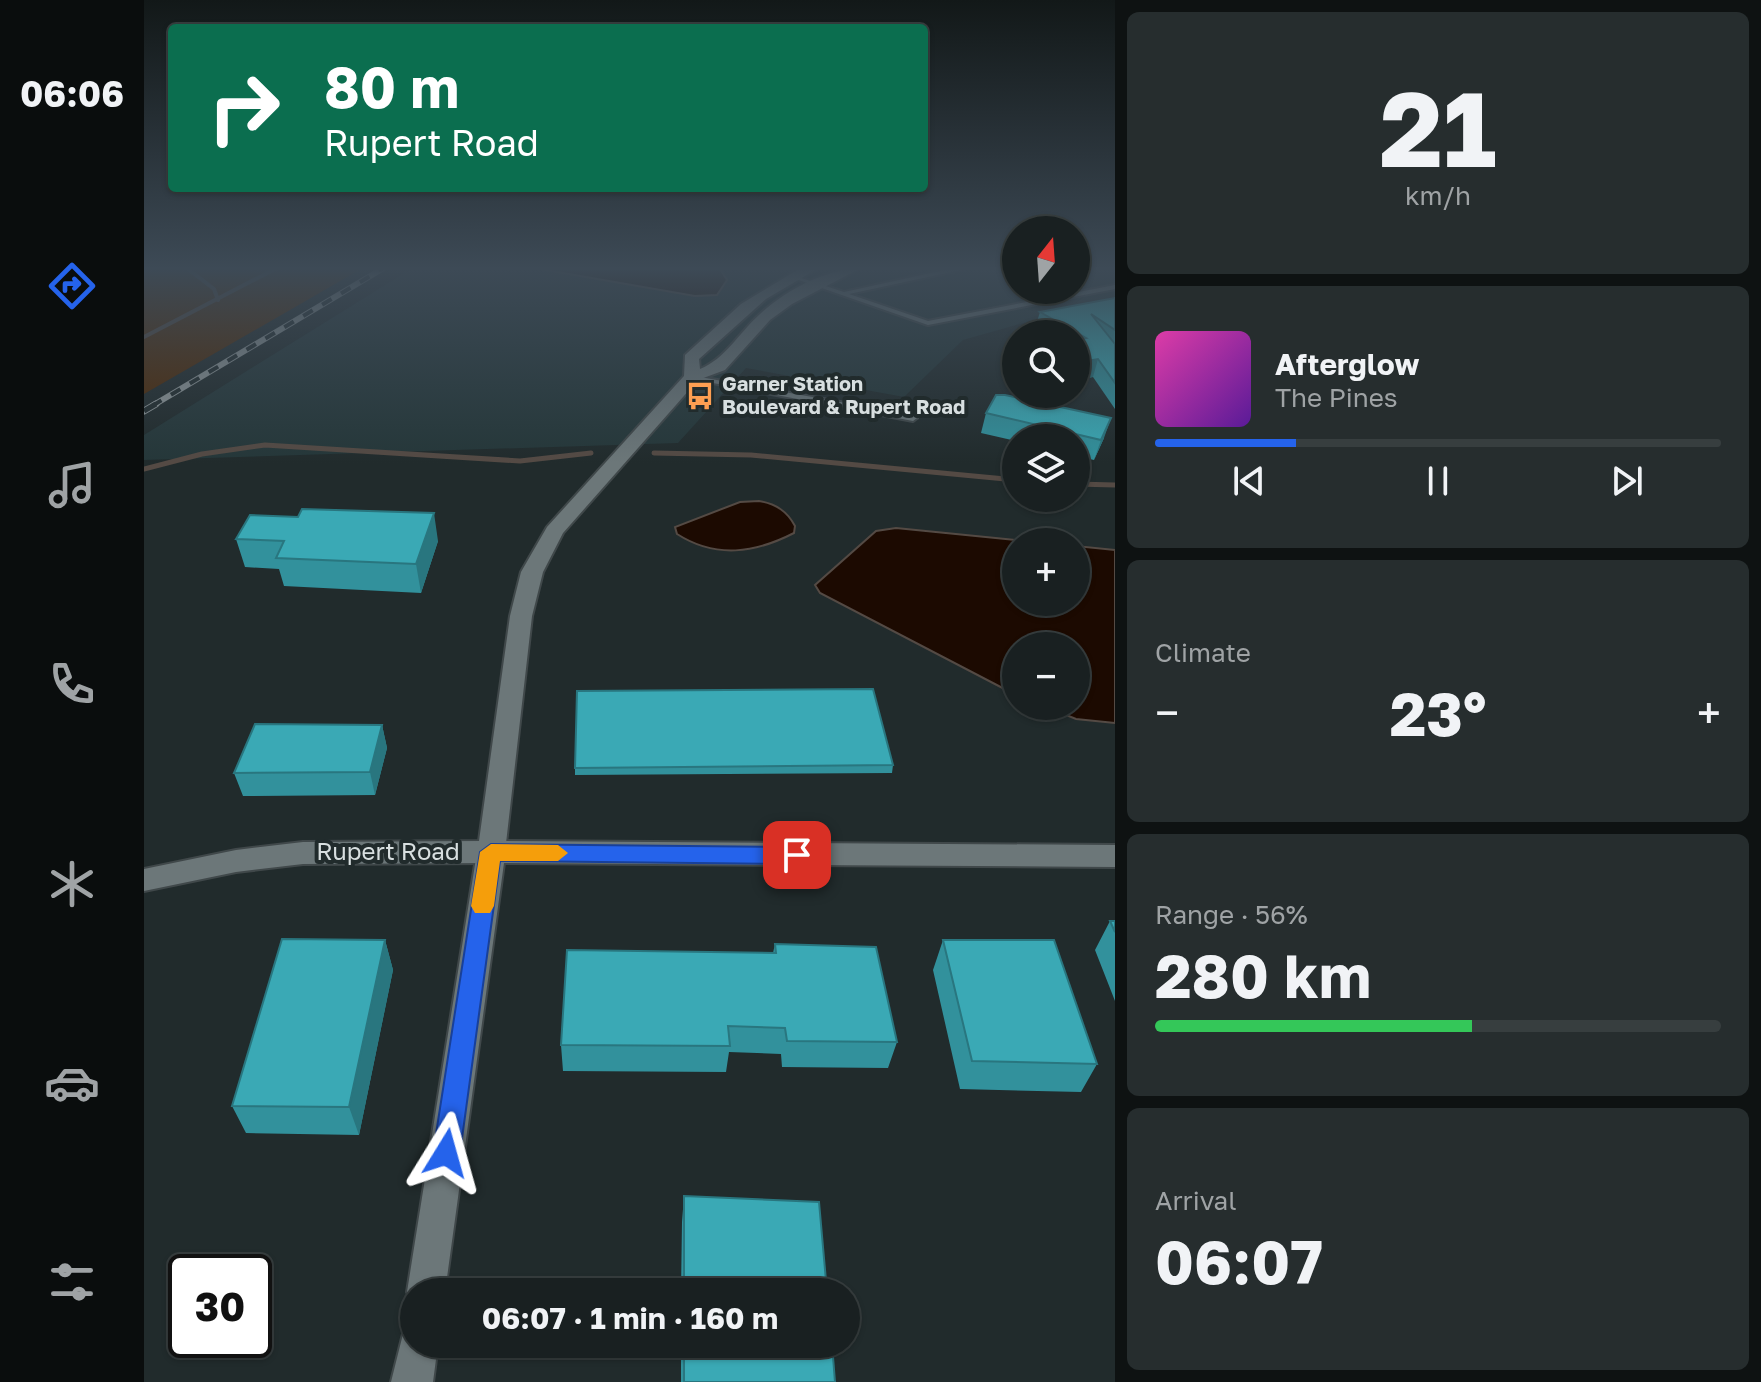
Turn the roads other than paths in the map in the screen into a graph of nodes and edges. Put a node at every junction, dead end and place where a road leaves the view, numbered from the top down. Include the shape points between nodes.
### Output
1 (716, 333) edge
2 (750, 333) edge
3 (692, 377) junction
4 (913, 418) dead end
5 (491, 852) junction
6 (1115, 856) edge
7 (144, 880) edge
8 (428, 1278) edge
9 (416, 1358) edge
10 (412, 1382) edge

1 - 3 street via 691,358
2 - 3 street via 719,367
3 - 4 lane
3 - 5 street via 554,531 532,572 521,616
5 - 6 street, Rupert Road
5 - 7 street, Rupert Road via 303,853
5 - 8 street
9 - 10 street

